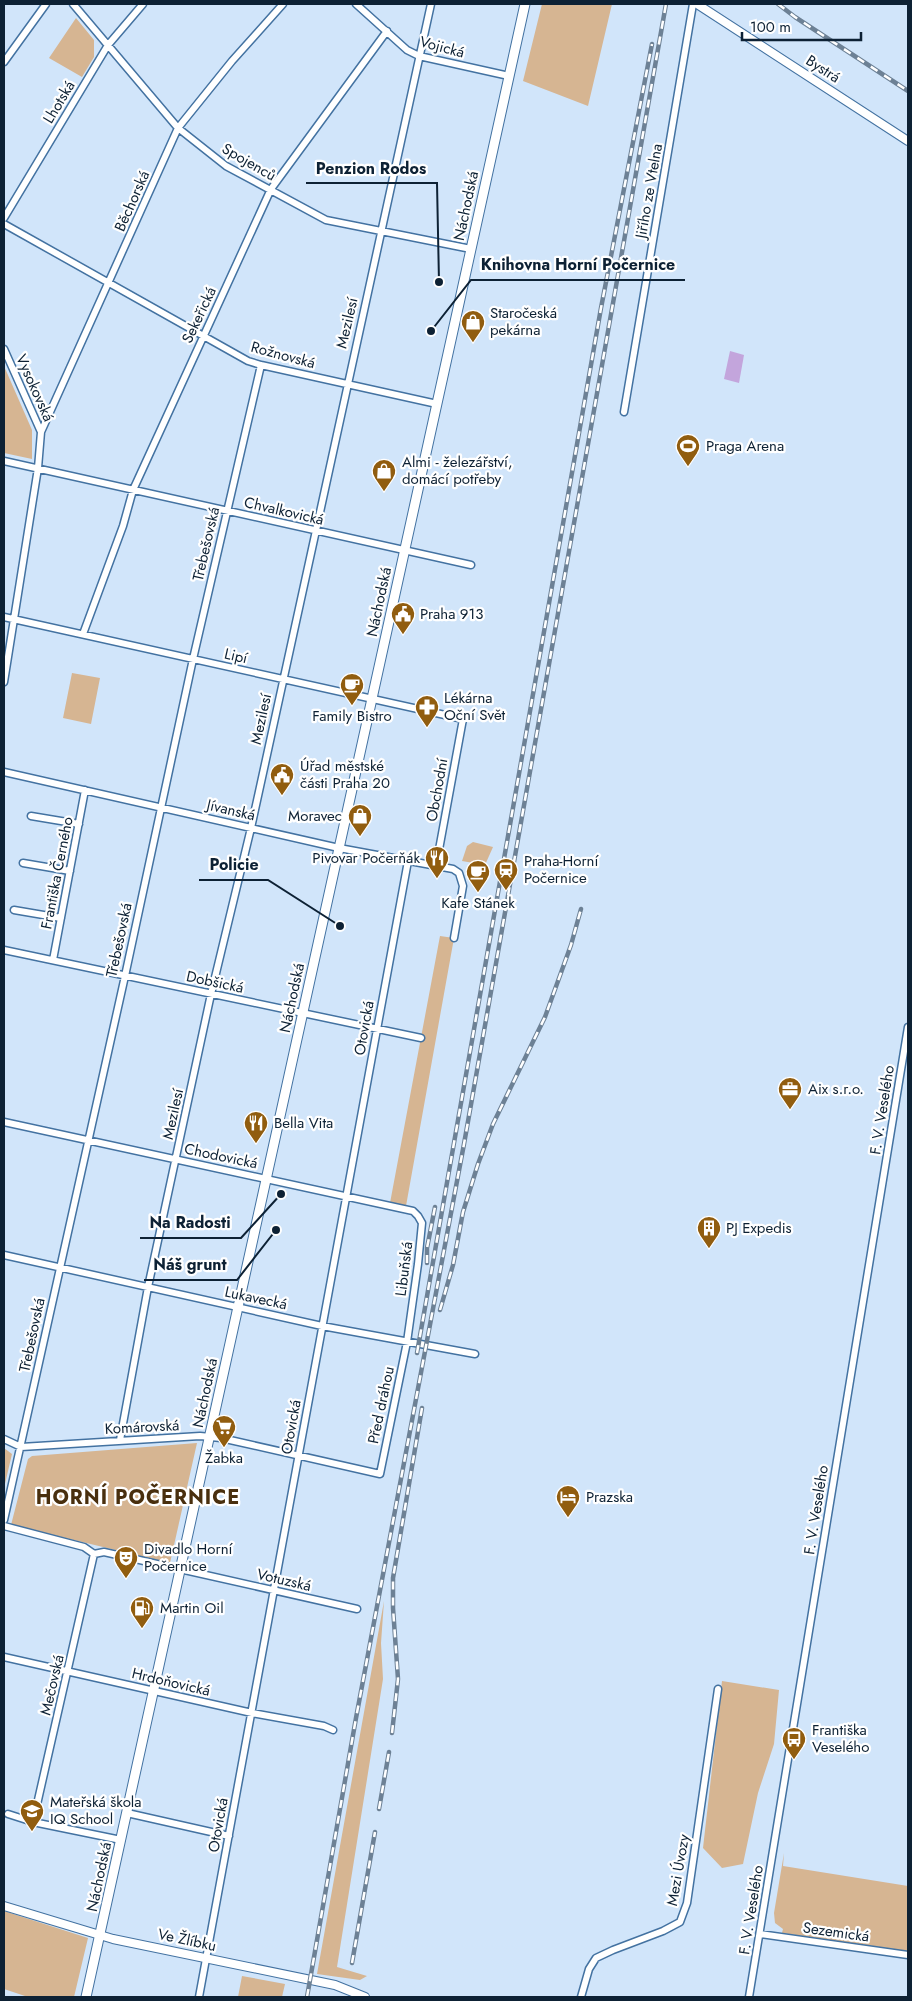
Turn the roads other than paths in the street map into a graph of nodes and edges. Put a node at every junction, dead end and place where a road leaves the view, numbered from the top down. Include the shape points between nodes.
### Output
1 (46, 4) edge
2 (73, 4) edge
3 (143, 4) edge
4 (283, 4) edge
5 (356, 4) edge
6 (431, 4) edge
7 (525, 4) edge
8 (693, 4) edge
9 (697, 4) edge
10 (387, 31) junction
11 (108, 45) junction
12 (419, 56) junction
13 (4, 62) edge
14 (509, 76) junction
15 (178, 128) junction
16 (908, 141) edge
17 (271, 189) junction
18 (4, 218) edge
19 (4, 224) edge
20 (381, 231) junction
21 (471, 249) junction
22 (108, 283) junction
23 (203, 336) junction
24 (4, 349) edge
25 (261, 365) junction
26 (347, 384) junction
27 (437, 404) junction
28 (624, 412) dead end
29 (40, 432) junction
30 (4, 461) edge
31 (38, 468) junction
32 (134, 490) junction
33 (227, 511) junction
34 (315, 531) junction
35 (404, 551) junction
36 (471, 566) dead end
37 (4, 617) edge
38 (14, 619) junction
39 (83, 634) junction
40 (193, 659) junction
41 (283, 679) junction
42 (4, 682) edge
43 (372, 699) junction
44 (463, 719) joint
45 (4, 772) edge
46 (85, 790) junction
47 (160, 807) junction
48 (31, 816) dead end
49 (79, 824) junction
50 (251, 828) junction
51 (339, 848) junction
52 (408, 860) junction
53 (23, 863) dead end
54 (436, 866) junction
55 (70, 871) junction
56 (14, 910) dead end
57 (61, 918) junction
58 (454, 938) dead end
59 (4, 950) edge
60 (53, 960) junction
61 (125, 976) junction
62 (211, 994) junction
63 (303, 1013) junction
64 (908, 1027) edge
65 (377, 1029) junction
66 (421, 1038) dead end
67 (4, 1122) edge
68 (88, 1140) junction
69 (176, 1159) junction
70 (266, 1179) junction
71 (346, 1198) junction
72 (404, 1209) joint
73 (4, 1256) edge
74 (60, 1268) junction
75 (148, 1287) junction
76 (238, 1307) junction
77 (322, 1326) junction
78 (407, 1342) junction
79 (475, 1354) dead end
80 (210, 1437) junction
81 (4, 1439) edge
82 (120, 1440) junction
83 (21, 1447) junction
84 (299, 1455) junction
85 (380, 1474) joint
86 (4, 1520) edge
87 (4, 1526) edge
88 (94, 1554) junction
89 (181, 1570) junction
90 (274, 1590) junction
91 (357, 1609) dead end
92 (4, 1657) edge
93 (68, 1672) junction
94 (718, 1689) dead end
95 (154, 1691) junction
96 (252, 1713) junction
97 (333, 1730) dead end
98 (127, 1813) junction
99 (8, 1814) dead end
100 (33, 1822) junction
101 (229, 1836) junction
102 (121, 1840) junction
103 (4, 1906) edge
104 (760, 1934) junction
105 (100, 1935) junction
106 (908, 1955) edge
107 (206, 1959) junction
108 (86, 1997) edge
109 (199, 1997) edge
110 (365, 1997) edge
111 (581, 1997) edge
112 (749, 1997) edge

1 - 13 street
2 - 11 street, Spojenců
3 - 11 street, Lhotská
4 - 15 street, Běchorská
5 - 10 street, Vojická
6 - 12 street, Mezilesí
7 - 14 main road, Náchodská
8 - 28 street, Jiřího ze Vtelna
9 - 16 street, Bystrá
10 - 12 street, Vojická via 407,50
10 - 17 street, Sekeřická
11 - 15 street, Spojenců
11 - 18 street, Lhotská
12 - 14 street, Vojická
12 - 20 street, Mezilesí
14 - 21 main road, Náchodská
15 - 17 street, Spojenců via 226,166
15 - 22 street, Běchorská
17 - 20 street, Spojenců via 326,220
17 - 23 street, Sekeřická
19 - 22 street, Rožnovská
20 - 21 street, Spojenců
20 - 26 street, Mezilesí
21 - 27 main road, Náchodská
22 - 23 street, Rožnovská
22 - 29 street, Běchorská
23 - 25 street, Rožnovská
23 - 32 street, Sekeřická
24 - 29 street, Vysokovská
25 - 26 street, Rožnovská
25 - 33 street, Třebešovská
26 - 27 street, Rožnovská
26 - 34 street, Mezilesí
27 - 35 main road, Náchodská
29 - 31 street, Vysokovská
30 - 31 street, Chvalkovická
31 - 32 street, Chvalkovická
31 - 38 street
32 - 33 street, Chvalkovická
32 - 39 street, Sekeřická
33 - 34 street, Chvalkovická
33 - 40 street, Třebešovská
34 - 35 street, Chvalkovická
34 - 41 street, Mezilesí
35 - 36 street, Chvalkovická
35 - 43 main road, Náchodská
37 - 38 street, Lipí
38 - 39 street, Lipí
38 - 42 street
39 - 40 street, Lipí
40 - 41 street, Lipí
40 - 47 street, Třebešovská
41 - 43 street, Lipí
41 - 50 street, Mezilesí
43 - 44 street, Lipí
43 - 51 main road, Náchodská
44 - 54 street, Obchodní
45 - 46 street, Jívanská
46 - 47 street, Jívanská
46 - 49 street, Františka Černého
47 - 50 street, Jívanská
47 - 61 street, Třebešovská
48 - 49 street
49 - 55 street, Františka Černého
50 - 51 street, Jívanská
50 - 62 street, Mezilesí
51 - 52 street, Jívanská
51 - 63 main road, Náchodská
52 - 54 street, Jívanská
52 - 65 street, Otovická
53 - 55 street
54 - 58 street, Jívanská via 454,870 463,886
55 - 57 street, Františka Černého
56 - 57 street
57 - 60 street, Františka Černého
59 - 60 street, Dobšická
60 - 61 street, Dobšická
61 - 62 street, Dobšická
61 - 68 street, Třebešovská
62 - 63 street, Dobšická
62 - 69 street, Mezilesí
63 - 65 street, Dobšická
63 - 70 main road, Náchodská
64 - 104 street, F. V. Veselého
65 - 66 street, Dobšická
65 - 71 street, Otovická
67 - 68 street, Chodovická
68 - 69 street, Chodovická
68 - 74 street, Třebešovská
69 - 70 street, Chodovická
69 - 75 street, Mezilesí
70 - 71 street, Chodovická
70 - 76 main road, Náchodská
71 - 72 street, Chodovická
71 - 77 street, Otovická
72 - 78 street, Libuňská via 413,1211 422,1223
73 - 74 street, Lukavecká
74 - 75 street, Lukavecká
74 - 83 street, Třebešovská
75 - 76 street, Lukavecká
75 - 82 street, Mezilesí
76 - 77 street, Lukavecká
76 - 80 main road, Náchodská
77 - 78 street, Lukavecká
77 - 84 street, Otovická
78 - 79 street, Lukavecká
78 - 85 street, Před dráhou
80 - 82 street, Komárovská
80 - 84 street, Komárovská
80 - 89 main road, Náchodská
81 - 83 street
82 - 83 street, Komárovská
83 - 86 street, Třebešovská
84 - 85 street, Komárovská
84 - 90 street, Otovická
87 - 88 street, Votuzská via 84,1547
88 - 89 street, Votuzská via 104,1552
88 - 93 street, Mečovská
89 - 90 street, Votuzská
89 - 95 main road, Náchodská
90 - 91 street, Votuzská
90 - 96 street, Otovická
92 - 93 street, Hrdoňovická
93 - 95 street, Hrdoňovická
93 - 100 street, Mečovská
94 - 111 street, Mezi Úvozy via 687,1903 680,1922 596,1958 589,1969
95 - 96 street, Hrdoňovická
95 - 98 main road, Náchodská
96 - 97 street, Hrdoňovická
96 - 101 street, Otovická
98 - 101 street
98 - 102 main road, Náchodská
99 - 100 street
100 - 102 street
101 - 107 street, Otovická
102 - 105 main road, Náchodská
103 - 105 street, Ve Žlíbku
104 - 106 street, Sezemická
104 - 112 street, F. V. Veselého
105 - 107 street, Ve Žlíbku
105 - 108 main road, Náchodská
107 - 109 street, Otovická
107 - 110 street, Ve Žlíbku via 335,1984

